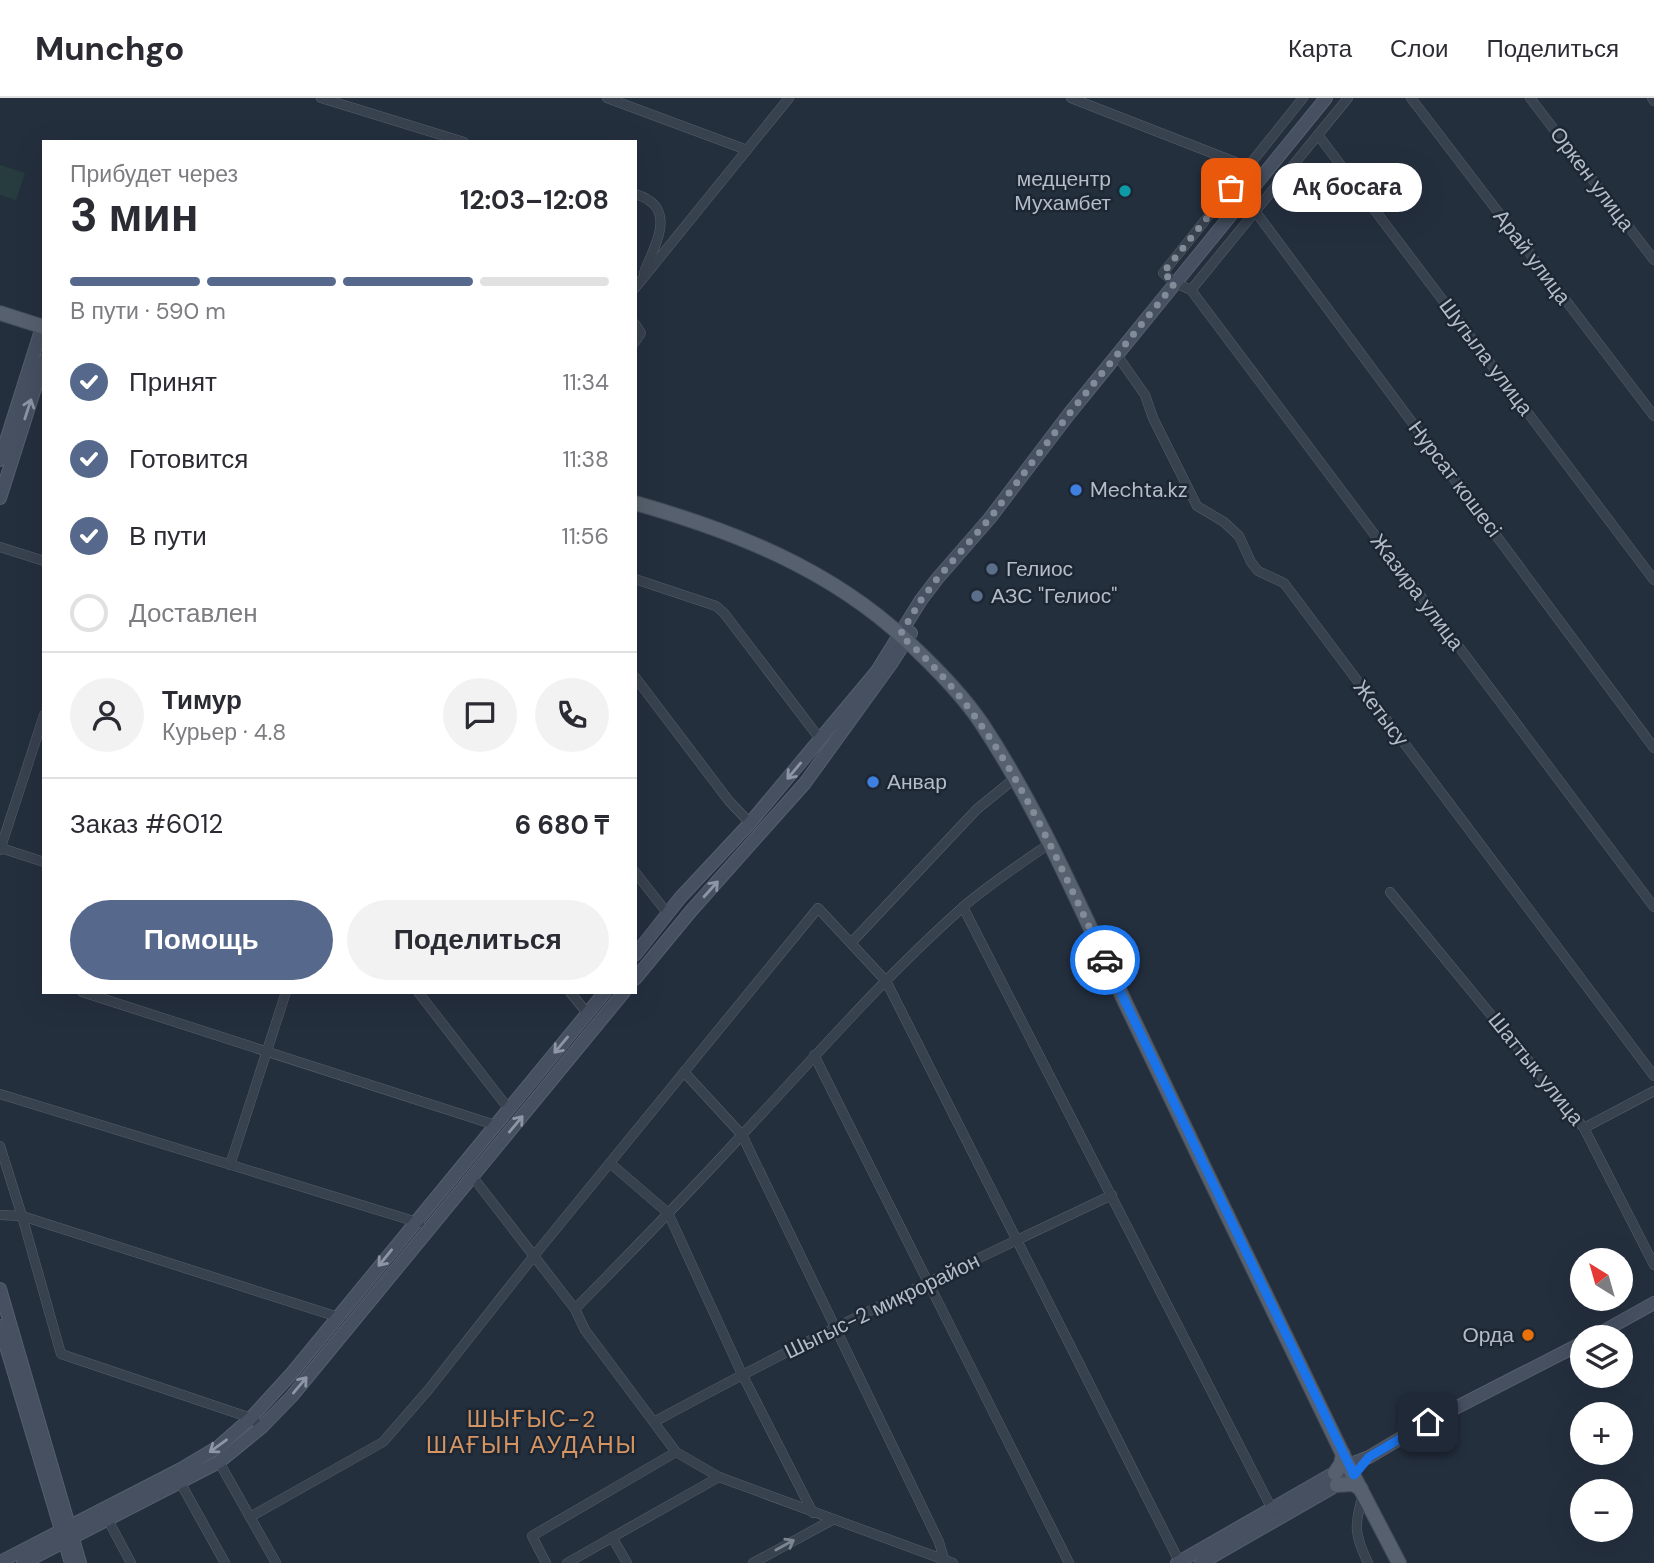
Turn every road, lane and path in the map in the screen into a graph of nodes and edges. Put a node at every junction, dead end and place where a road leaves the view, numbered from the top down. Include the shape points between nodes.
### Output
1 (321, 98) edge
2 (607, 98) edge
3 (789, 98) edge
4 (1071, 98) edge
5 (1303, 98) edge
6 (1326, 98) edge
7 (1348, 98) edge
8 (1410, 98) edge
9 (1530, 98) edge
10 (1318, 135) junction
11 (432, 137) edge
12 (451, 140) edge
13 (747, 150) junction
14 (1248, 167) junction
15 (637, 194) edge
16 (1255, 211) junction
17 (1654, 260) edge
18 (1175, 283) junction
19 (638, 284) edge
20 (1191, 290) junction
21 (0, 313) edge
22 (42, 327) edge
23 (42, 330) edge
24 (1117, 355) junction
25 (42, 366) edge
26 (1654, 416) edge
27 (0, 460) edge
28 (0, 498) edge
29 (637, 504) edge
30 (0, 548) edge
31 (42, 560) edge
32 (637, 580) edge
33 (1654, 580) edge
34 (904, 638) junction
35 (637, 680) edge
36 (42, 721) edge
37 (820, 739) junction
38 (1654, 748) edge
39 (1014, 779) junction
40 (750, 823) junction
41 (1049, 844) junction
42 (0, 849) edge
43 (42, 861) edge
44 (637, 876) edge
45 (1390, 892) dead end
46 (680, 898) junction
47 (963, 907) junction
48 (1654, 907) edge
49 (691, 911) junction
50 (668, 915) junction
51 (851, 943) junction
52 (637, 953) edge
53 (637, 977) edge
54 (886, 981) junction
55 (88, 994) edge
56 (285, 994) edge
57 (420, 994) edge
58 (572, 994) edge
59 (603, 994) edge
60 (622, 994) edge
61 (587, 1013) junction
62 (267, 1052) junction
63 (814, 1055) junction
64 (684, 1072) junction
65 (1654, 1076) edge
66 (1654, 1091) edge
67 (0, 1094) edge
68 (509, 1108) junction
69 (495, 1125) junction
70 (1584, 1128) junction
71 (742, 1135) junction
72 (0, 1146) edge
73 (610, 1163) junction
74 (230, 1166) junction
75 (472, 1176) junction
76 (1112, 1195) junction
77 (668, 1213) junction
78 (0, 1215) edge
79 (22, 1216) junction
80 (416, 1221) junction
81 (429, 1230) junction
82 (1017, 1240) junction
83 (533, 1257) junction
84 (1654, 1265) edge
85 (929, 1281) junction
86 (0, 1289) edge
87 (1654, 1303) edge
88 (575, 1309) junction
89 (338, 1317) junction
90 (1615, 1325) edge
91 (0, 1326) edge
92 (836, 1329) junction
93 (1570, 1349) edge
94 (742, 1374) junction
95 (251, 1418) junction
96 (654, 1422) junction
97 (262, 1427) junction
98 (676, 1452) junction
99 (219, 1462) junction
100 (1343, 1471) junction
101 (719, 1477) junction
102 (180, 1482) junction
103 (1362, 1492) junction
104 (813, 1513) junction
105 (1275, 1515) junction
106 (250, 1517) junction
107 (107, 1518) junction
108 (832, 1520) junction
109 (66, 1533) junction
110 (612, 1537) junction
111 (1218, 1553) edge
112 (949, 1561) edge
113 (0, 1562) edge
114 (23, 1563) edge
115 (71, 1563) edge
116 (80, 1563) edge
117 (131, 1563) edge
118 (225, 1563) edge
119 (276, 1563) edge
120 (546, 1563) edge
121 (567, 1563) edge
122 (626, 1563) edge
123 (753, 1563) edge
124 (1069, 1563) edge
125 (1179, 1563) edge
126 (1200, 1563) edge
127 (1368, 1563) edge
128 (1399, 1563) edge

1 - 11 street
2 - 13 street
3 - 13 street
4 - 14 street
5 - 14 street
6 - 18 main road
7 - 10 street
8 - 26 street, Арай улица
9 - 17 street, Оркен улица
10 - 16 street
10 - 33 street, Шугыла улица
11 - 12 street
13 - 19 street
14 - 18 street via 1163,273
15 - 19 street via 656,205 661,216 661,229
16 - 20 street
16 - 38 street, Нурсат кошесi
18 - 20 street, Жазира улица
18 - 24 main road
20 - 48 street, Жазира улица
21 - 22 main road
23 - 27 main road
24 - 34 main road via 921,600
24 - 65 street, Жетысу via 1145,395 1197,506 1239,536 1258,571 1284,583
28 -> 25 main road
29 - 34 main road via 700,522 812,571
30 - 31 street
32 - 37 street via 716,606
34 - 37 main road
34 - 39 main road via 976,717
49 -> 34 main road via 805,783
35 - 40 street
36 - 42 street
37 -> 40 main road
39 - 41 main road
39 - 51 street via 976,808
40 - 46 main road
41 - 47 street
41 - 100 main road
42 - 43 street
44 - 50 street
45 - 70 street, Шаттык улица
46 - 49 main road
46 - 50 main road
47 - 54 street
47 - 76 street
49 - 53 main road
50 - 52 main road
51 - 54 street
51 - 64 street via 818,908
54 - 63 street
54 - 82 street
55 - 62 street
56 - 62 street
57 - 68 street
58 - 61 street
59 - 61 main road
75 -> 60 main road
61 -> 68 main road
62 - 69 street
62 - 74 street
63 - 71 street
63 - 85 street
64 - 71 street
64 - 73 street
66 - 70 street
67 - 74 street
68 - 69 main road
69 - 80 main road
70 - 84 street, Шаттык улица
71 - 77 street
71 - 92 street
72 - 79 street
73 - 77 street
73 - 83 street
74 - 80 street
75 - 81 main road
75 - 83 street
76 - 82 street, Шыгыс-2 микрорайон
76 - 105 street
77 - 88 street
77 - 94 street
78 - 79 street
79 - 89 street
79 - 95 street via 61,1354
80 - 81 street
80 -> 89 main road
97 -> 81 main road
82 - 85 street, Шыгыс-2 микрорайон
82 - 125 street
83 - 88 street
83 - 106 street via 383,1442
85 - 92 street, Шыгыс-2 микрорайон
85 - 124 street
86 - 109 main road
87 - 90 main road
88 - 96 street via 584,1330
89 - 95 main road
91 - 109 main road
92 - 94 street, Шыгыс-2 микрорайон
92 - 112 street
93 - 100 main road
94 - 96 street, Шыгыс-2 микрорайон
94 - 104 street
95 - 97 street
95 -> 109 main road via 218,1447
96 - 98 street
97 - 99 main road
98 - 101 street
98 - 120 street via 532,1536
99 - 102 main road
99 - 106 street
100 - 103 main road
100 - 105 main road
101 - 104 street
101 - 110 street
102 - 107 main road
102 - 118 street
103 - 127 street via 1357,1541
103 - 128 main road
104 - 108 street
105 - 111 main road
106 - 119 street
107 - 109 main road
107 - 117 street
108 - 112 street
123 -> 108 street
109 - 113 main road
109 - 114 main road
109 - 115 main road
109 - 116 main road
110 - 121 street
110 - 122 street
111 - 125 main road
111 - 126 main road

